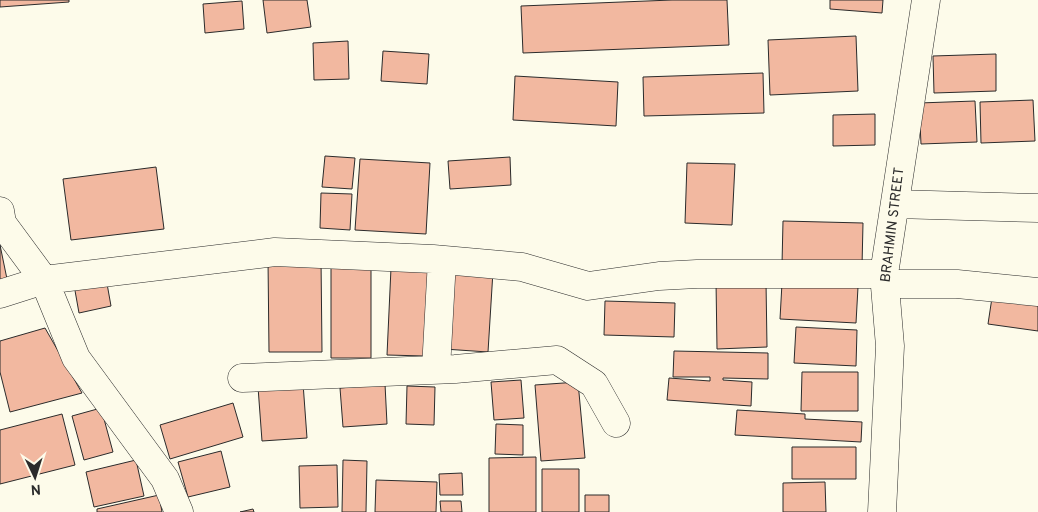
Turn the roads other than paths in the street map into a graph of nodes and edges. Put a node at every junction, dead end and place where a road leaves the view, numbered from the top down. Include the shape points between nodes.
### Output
1 (926, 0) edge
2 (895, 204) junction
3 (1038, 208) edge
4 (0, 211) edge
5 (442, 260) junction
6 (884, 279) junction
7 (44, 280) junction
8 (1038, 292) edge
9 (0, 294) edge
10 (436, 369) junction
11 (242, 378) dead end
12 (616, 423) dead end
13 (179, 512) edge
14 (882, 512) edge

1 - 2 street, BRAHMIN STREET
2 - 3 street
2 - 6 street, BRAHMIN STREET
4 - 7 street via 2,223
5 - 6 street via 522,267 588,286 698,274
5 - 7 street via 275,252
5 - 10 street
6 - 8 street
6 - 14 street, BRAHMIN STREET via 890,346
7 - 9 street
7 - 13 street via 76,358 165,478
10 - 11 street
10 - 12 street via 557,360 594,384

